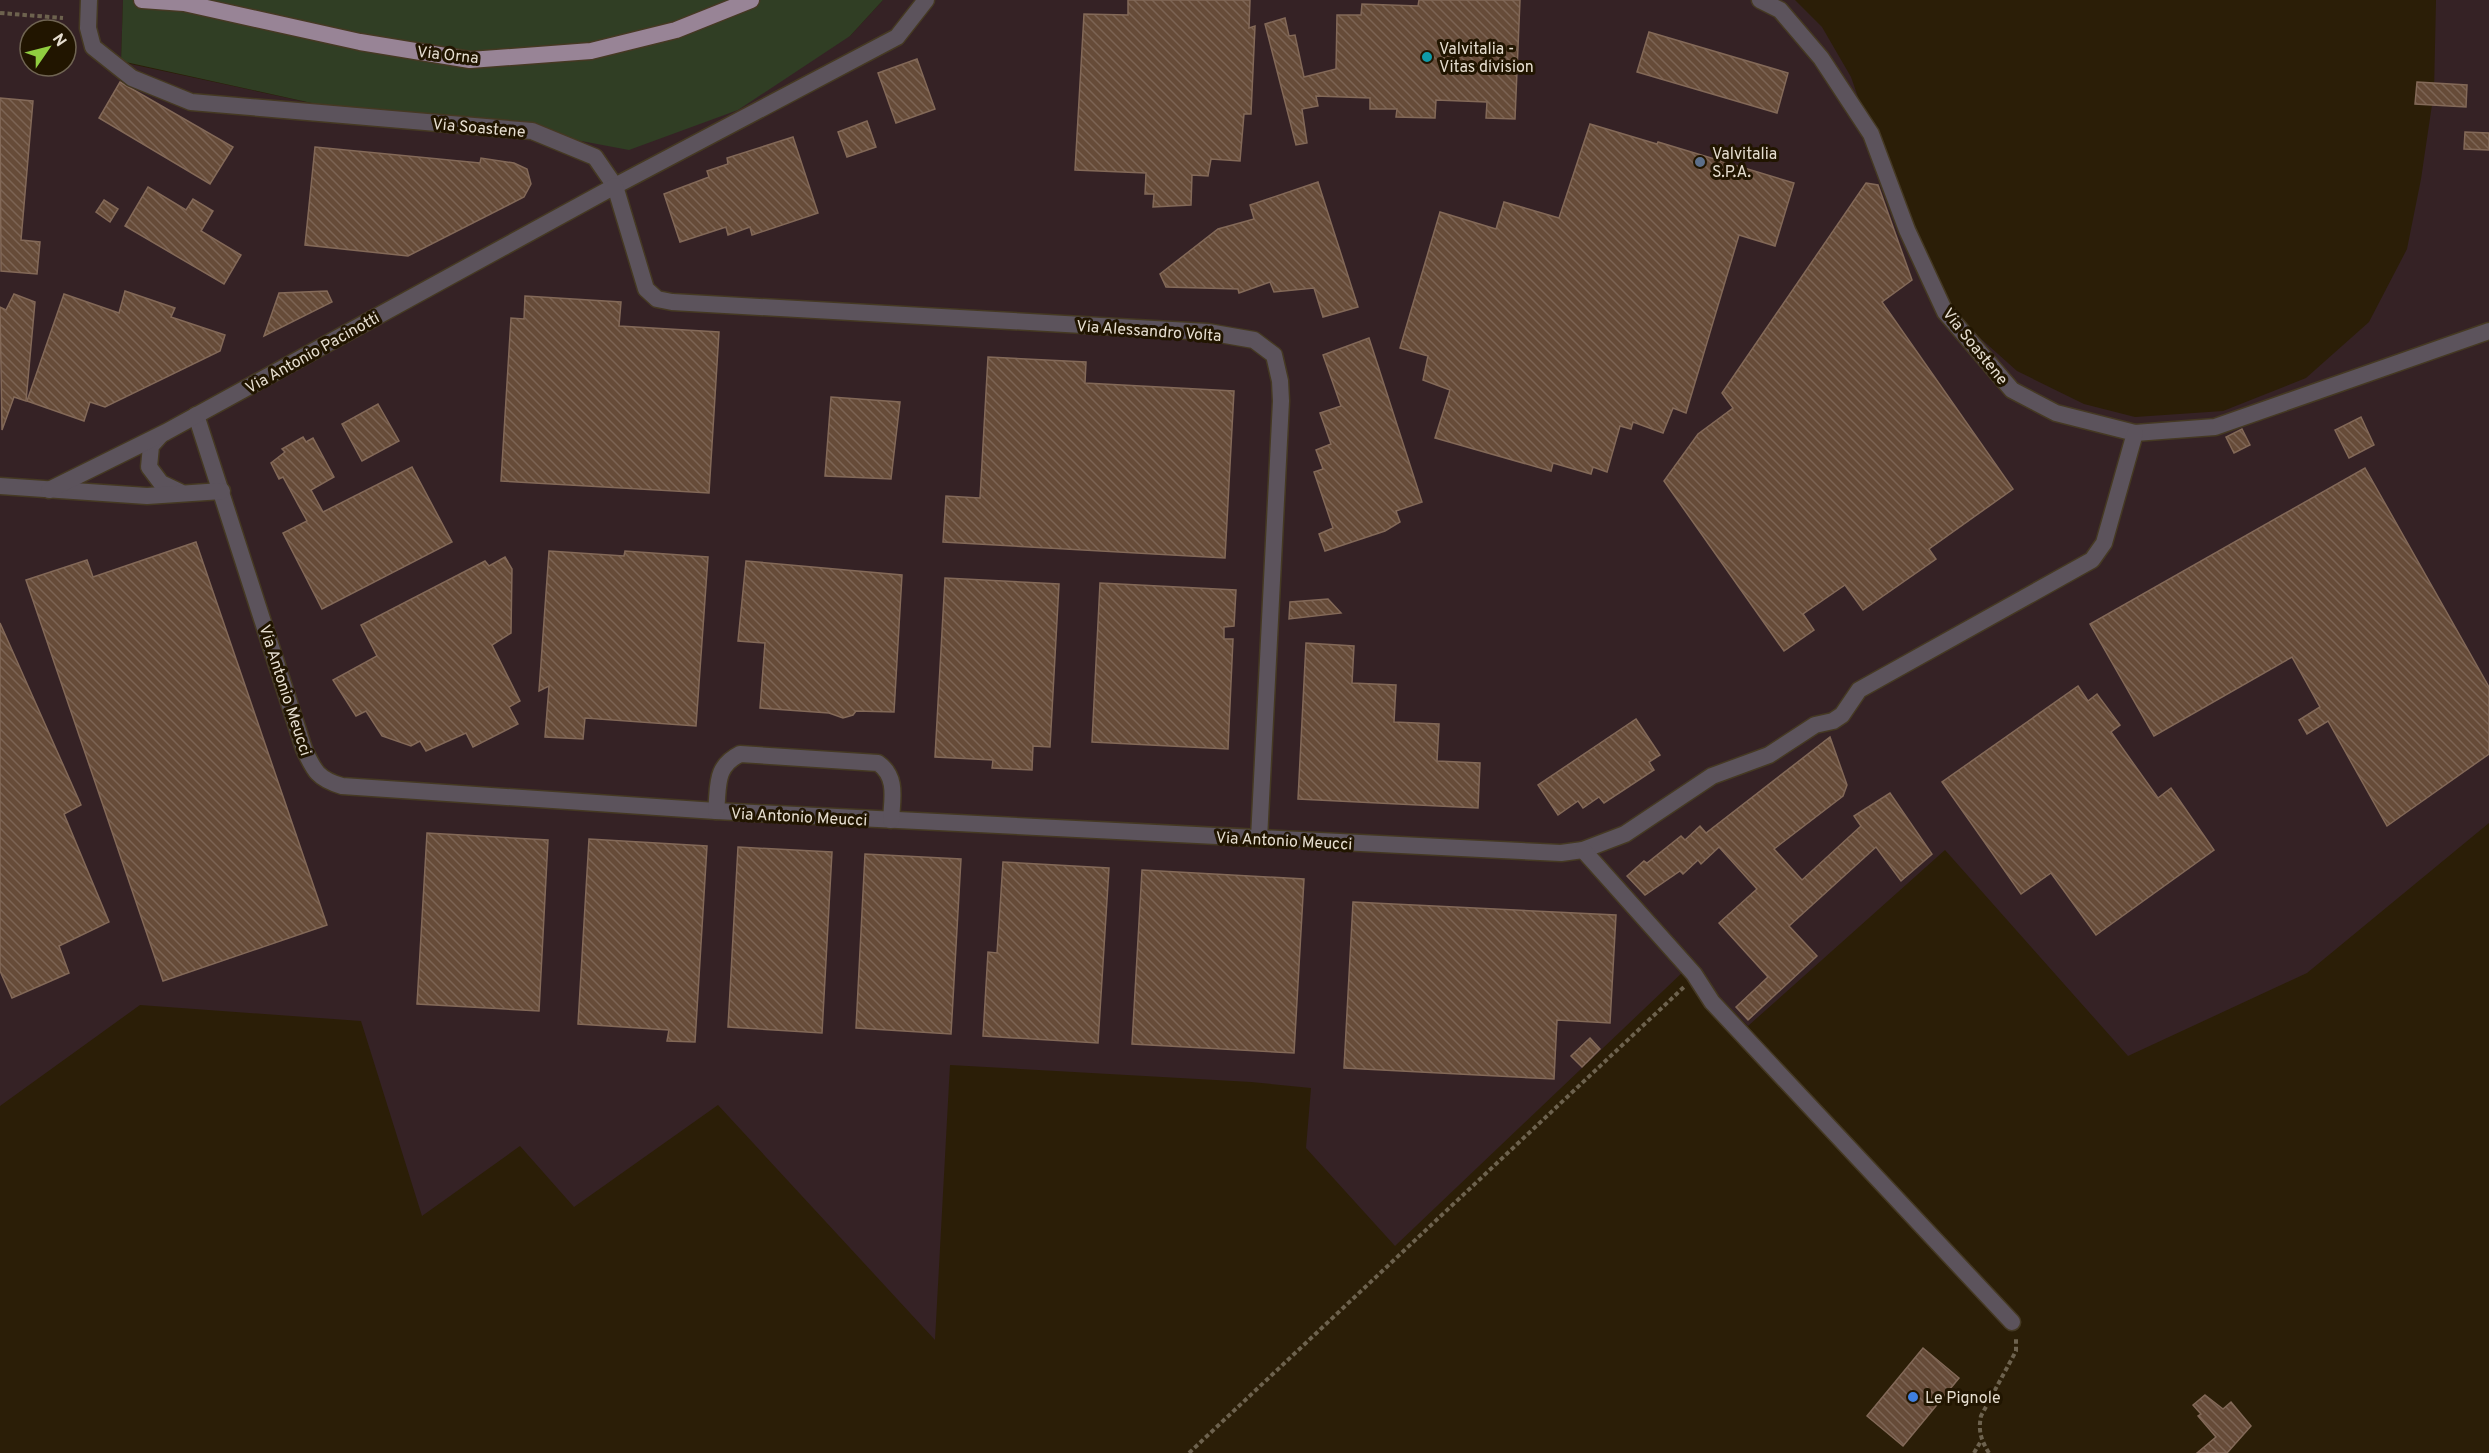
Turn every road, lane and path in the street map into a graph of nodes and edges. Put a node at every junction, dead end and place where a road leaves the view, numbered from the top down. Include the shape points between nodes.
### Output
1 (88, 0) edge
2 (142, 0) edge
3 (751, 0) edge
4 (926, 0) edge
5 (1760, 0) edge
6 (0, 13) edge
7 (63, 18) dead end
8 (615, 186) junction
9 (2489, 331) edge
10 (196, 415) junction
11 (165, 432) junction
12 (2135, 433) junction
13 (0, 486) edge
14 (49, 490) junction
15 (222, 491) junction
16 (183, 494) junction
17 (716, 811) junction
18 (891, 820) junction
19 (1259, 839) junction
20 (1582, 850) junction
21 (1695, 974) junction
22 (2012, 1322) joint
23 (1981, 1440) junction
24 (1189, 1453) edge
25 (1974, 1453) edge
26 (1989, 1453) edge

1 - 8 street, Via Soastene via 93,47 132,78 191,102 532,131 595,157
2 - 3 main road, Via Orna via 184,3 360,42 470,60 591,51 676,30
4 - 8 street via 897,37
5 - 12 street, Via Soastene via 1780,10 1821,58 1871,134 1907,230 1945,312 1983,358 2012,390 2056,412
6 - 7 path
8 - 10 street, Via Antonio Pacinotti
8 - 19 street, Via Alessandro Volta via 646,289 657,299 1208,332 1254,340 1274,355 1281,401
9 - 12 street, Via Soastene via 2215,427
10 - 11 street, Via Antonio Pacinotti
10 - 15 street, Via Antonio Meucci
11 - 14 street, Via Antonio Pacinotti
11 - 16 street via 151,446 149,467 161,483
12 - 20 street, Via Antonio Meucci via 2104,543 2092,560 1859,690 1833,722 1815,725 1769,755 1712,776 1625,834
13 - 14 street
14 - 16 street via 147,496
15 - 16 street
15 - 17 street, Via Antonio Meucci via 304,749 324,781 342,786
17 - 18 street, Via Antonio Meucci
17 - 18 street via 720,770 740,754 879,763 891,775 893,784
18 - 19 street, Via Antonio Meucci
19 - 20 street, Via Antonio Meucci via 1561,853
20 - 21 street
21 - 22 street via 1712,1002
21 - 24 path
22 - 23 path via 2017,1335 2016,1351 1981,1416
23 - 25 path
23 - 26 path

